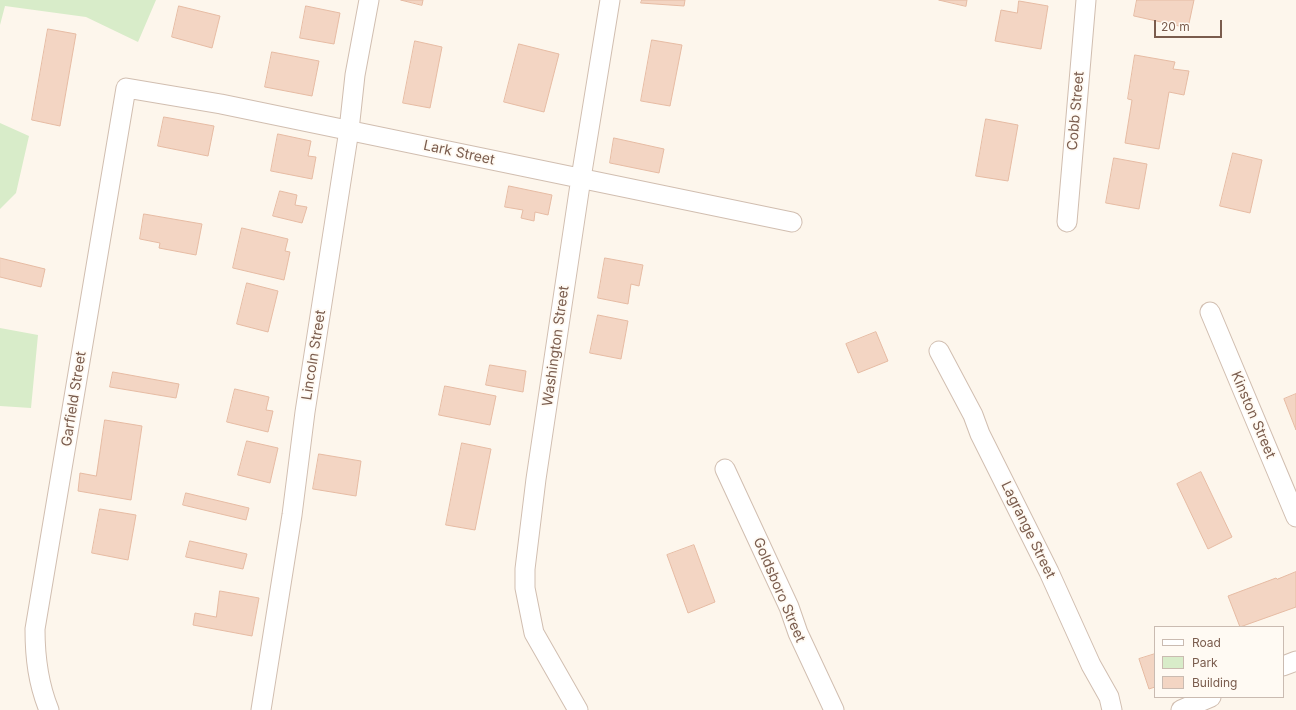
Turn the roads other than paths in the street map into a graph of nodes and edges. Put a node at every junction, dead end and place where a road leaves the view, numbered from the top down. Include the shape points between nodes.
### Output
1 (369, 0) edge
2 (610, 0) edge
3 (1086, 0) edge
4 (126, 88) joint
5 (349, 130) junction
6 (581, 178) junction
7 (792, 222) dead end
8 (1066, 222) dead end
9 (1210, 312) dead end
10 (939, 351) dead end
11 (725, 469) dead end
12 (1296, 517) edge
13 (1296, 661) edge
14 (1284, 666) edge
15 (1209, 698) edge
16 (49, 710) edge
17 (261, 710) edge
18 (578, 710) edge
19 (834, 710) edge
20 (1112, 710) edge
21 (1181, 710) edge

1 - 5 street, Lincoln Street
2 - 6 street, Washington Street
3 - 8 street, Cobb Street
4 - 5 street, Lark Street
4 - 16 street, Garfield Street via 35,629 38,675
5 - 6 street, Lark Street
5 - 17 street, Lincoln Street
6 - 7 street, Lark Street
6 - 18 street, Washington Street via 525,569 534,633
9 - 12 street, Kinston Street
10 - 20 street, Lagrange Street via 973,414 980,434 1049,572 1091,665 1109,697
11 - 19 street, Goldsboro Street
13 - 14 street
15 - 21 street

